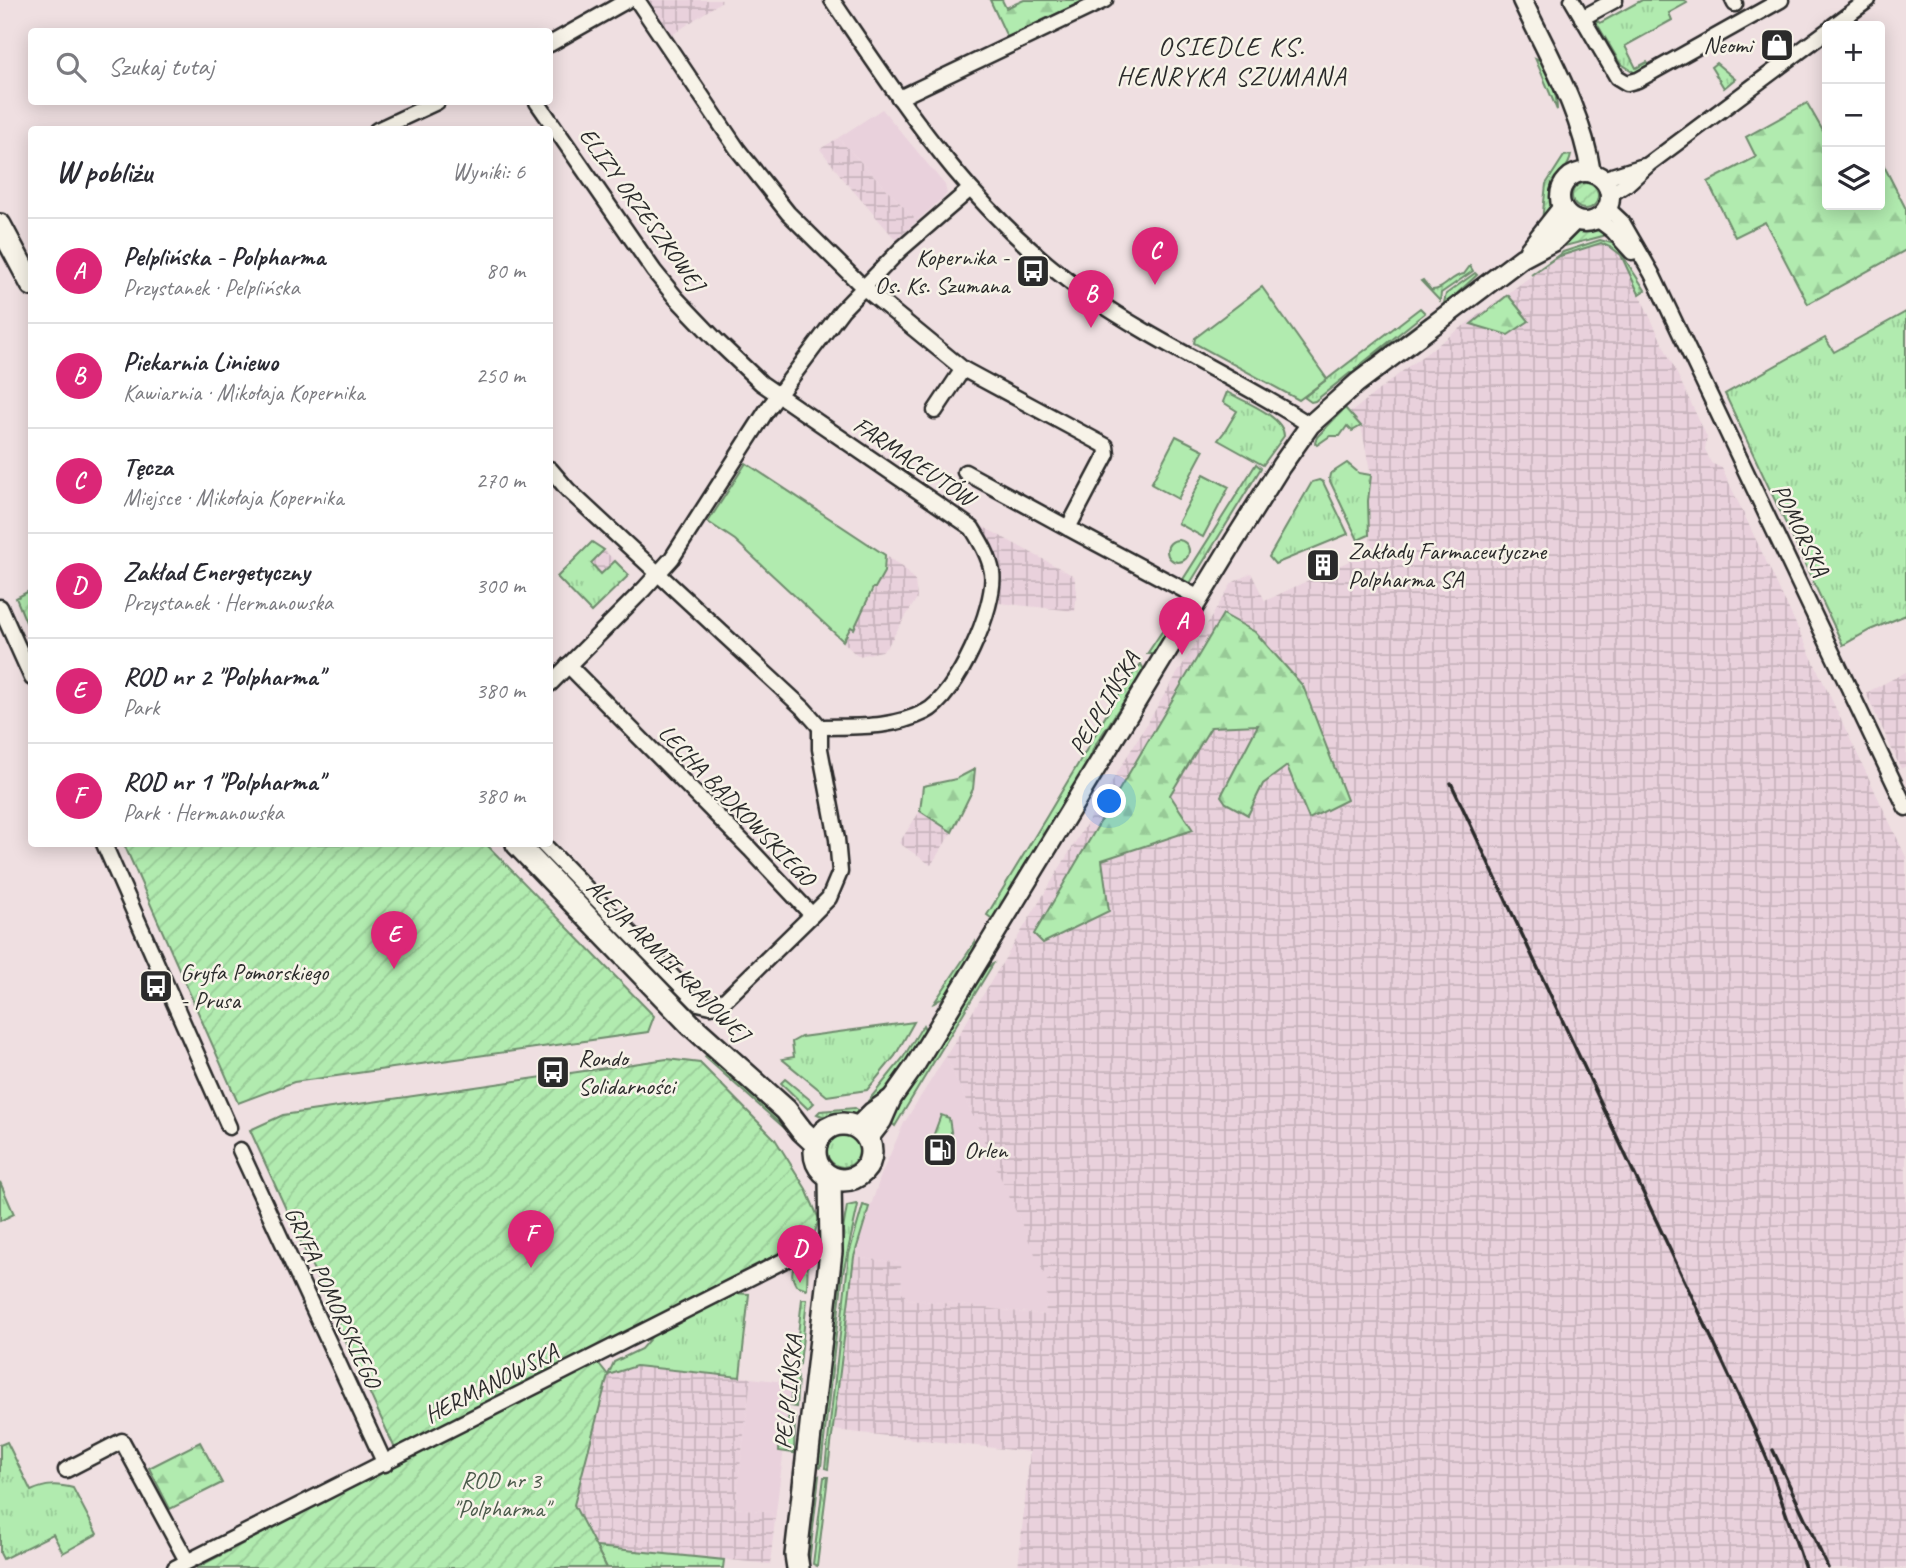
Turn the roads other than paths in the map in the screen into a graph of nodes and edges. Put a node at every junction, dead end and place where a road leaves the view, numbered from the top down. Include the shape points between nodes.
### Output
1 (628, 0) edge
2 (637, 0) edge
3 (832, 0) edge
4 (1105, 0) edge
5 (1522, 0) edge
6 (1572, 0) edge
7 (1615, 0) edge
8 (1781, 0) edge
9 (1868, 0) edge
10 (1582, 18) junction
11 (1840, 21) edge
12 (1822, 35) edge
13 (553, 42) edge
14 (899, 98) junction
15 (431, 105) edge
16 (539, 105) edge
17 (386, 126) edge
18 (969, 190) junction
19 (1597, 191) junction
20 (1568, 214) junction
21 (0, 225) edge
22 (28, 278) edge
23 (863, 287) junction
24 (963, 369) junction
25 (778, 395) junction
26 (935, 411) dead end
27 (1310, 425) junction
28 (553, 472) edge
29 (965, 472) dead end
30 (1068, 528) junction
31 (658, 573) junction
32 (1199, 598) junction
33 (0, 607) edge
34 (568, 665) junction
35 (28, 669) edge
36 (553, 681) edge
37 (820, 727) junction
38 (1906, 807) edge
39 (105, 847) edge
40 (520, 847) edge
41 (546, 847) edge
42 (812, 915) junction
43 (229, 1127) dead end
44 (862, 1133) junction
45 (821, 1137) junction
46 (240, 1150) dead end
47 (839, 1178) junction
48 (831, 1244) junction
49 (384, 1464) junction
50 (66, 1470) dead end
51 (795, 1564) edge
52 (181, 1565) edge

1 - 13 street
2 - 23 street via 738,150 788,213
3 - 14 street
4 - 14 street
5 - 19 street via 1560,80 1576,150
6 - 10 street
7 - 10 street
8 - 10 street via 1628,83 1617,77
9 - 11 street
12 - 19 street via 1627,184
14 - 18 street
15 - 17 street
16 - 25 street, ELIZY ORZESZKOWEJ via 676,298
18 - 23 street
18 - 27 street via 1038,256 1088,295
19 - 20 street via 1590,221
19 - 20 street via 1567,180 1560,198
19 - 38 street, POMORSKA via 1613,231 1652,274
20 - 27 street, PELPLIŃSKA via 1522,258 1357,383
21 - 22 main road
23 - 24 street
23 - 25 street
24 - 26 street
24 - 30 street via 1106,446 1107,454
25 - 31 street
25 - 37 street, FARMACEUTÓW via 972,528 992,571 985,622 938,703 894,724
27 - 32 street, PELPLIŃSKA
28 - 31 street
29 - 30 street
30 - 32 street
31 - 34 street
31 - 37 street
32 - 44 street, PELPLIŃSKA via 882,1121
33 - 35 street
34 - 36 street
34 - 42 street, LECHA BĄDKOWSKIEGO
37 - 42 street, LECHA BĄDKOWSKIEGO via 840,872 829,898
39 - 43 street
40 - 45 main road, ALEJA ARMII KRAJOWEJ via 690,1024 786,1110 810,1118
41 - 42 street, ALEJA ARMII KRAJOWEJ via 698,1003 711,1006 723,1002
44 - 45 main road via 841,1124
44 - 47 main road via 871,1155 869,1163 861,1174
45 - 47 main road via 819,1167
46 - 49 street, GRYFA POMORSKIEGO
47 - 48 main road, PELPLIŃSKA
48 - 49 street, HERMANOWSKA via 783,1261
48 - 51 main road, PELPLIŃSKA
49 - 52 street, HERMANOWSKA
50 - 52 street via 121,1441

